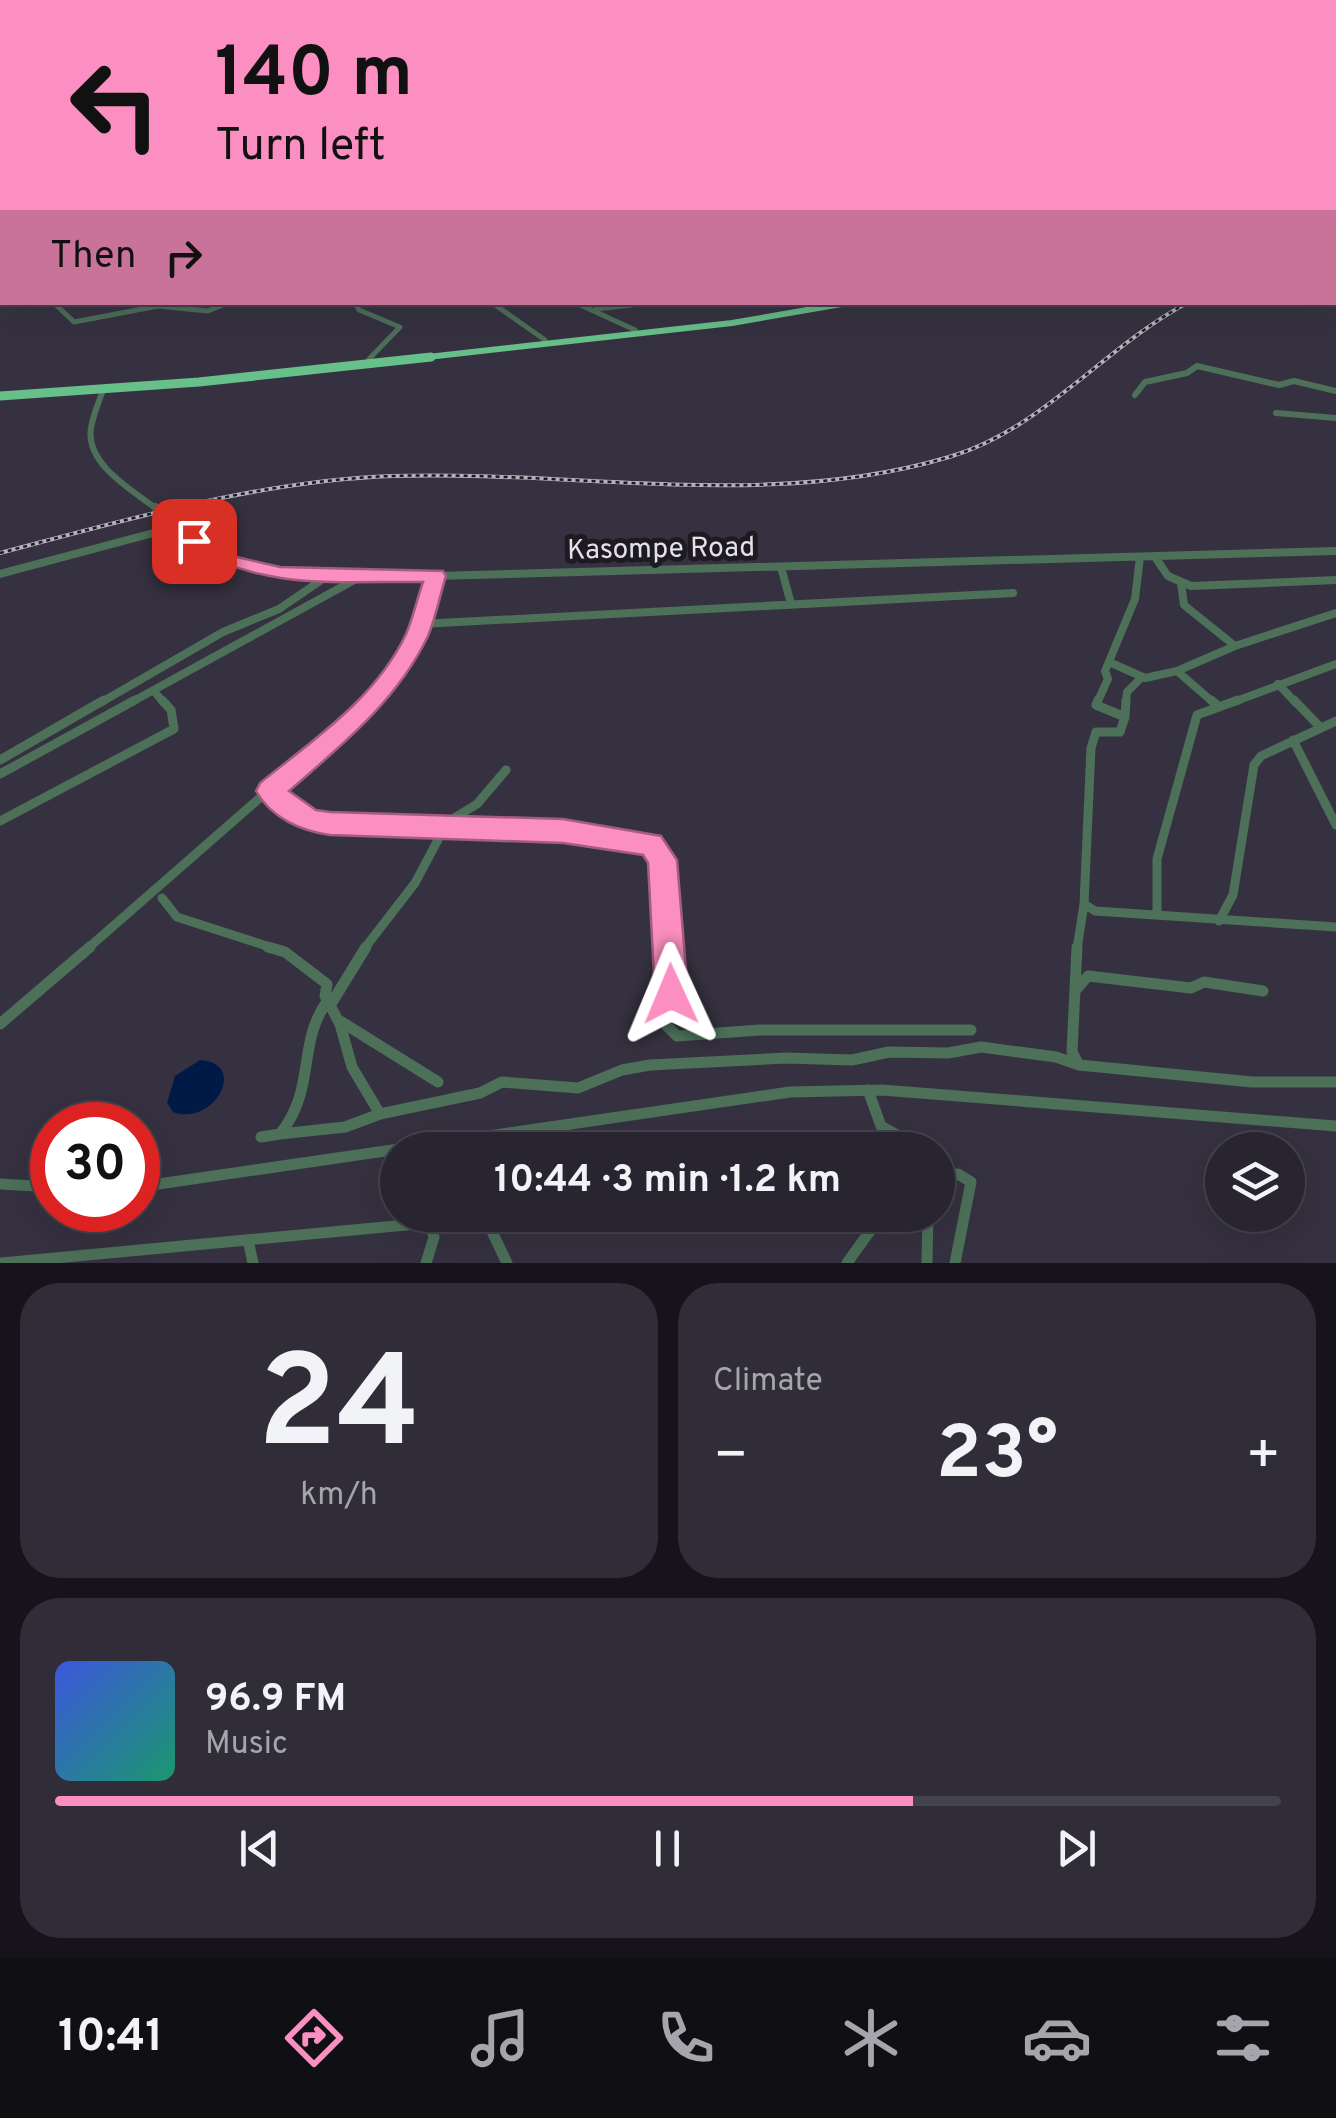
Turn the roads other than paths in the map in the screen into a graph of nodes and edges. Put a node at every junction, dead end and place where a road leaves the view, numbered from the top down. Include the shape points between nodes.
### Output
1 (55, 305) edge
2 (151, 305) edge
3 (163, 305) edge
4 (223, 305) edge
5 (356, 305) edge
6 (495, 305) edge
7 (581, 305) edge
8 (632, 305) edge
9 (814, 305) edge
10 (835, 305) edge
11 (592, 310) junction
12 (635, 330) junction
13 (545, 340) junction
14 (369, 359) junction
15 (141, 388) junction
16 (103, 390) junction
17 (1336, 391) edge
18 (1135, 395) dead end
19 (0, 396) edge
20 (1276, 413) dead end
21 (1336, 418) edge
22 (176, 527) junction
23 (1336, 552) edge
24 (1140, 557) junction
25 (1154, 557) junction
26 (780, 566) junction
27 (0, 574) edge
28 (435, 576) junction
29 (326, 577) junction
30 (358, 578) junction
31 (1336, 580) edge
32 (1181, 583) junction
33 (1012, 593) dead end
34 (791, 604) junction
35 (1336, 613) edge
36 (420, 624) junction
37 (1235, 646) junction
38 (1110, 662) junction
39 (1336, 664) edge
40 (1177, 670) junction
41 (1142, 677) junction
42 (1278, 684) junction
43 (154, 692) junction
44 (1217, 705) junction
45 (1124, 717) junction
46 (1336, 722) edge
47 (1320, 727) junction
48 (1293, 740) junction
49 (0, 760) edge
50 (506, 770) dead end
51 (0, 774) edge
52 (270, 791) junction
53 (0, 820) edge
54 (1336, 825) edge
55 (438, 828) junction
56 (162, 898) dead end
57 (1084, 904) junction
58 (1157, 916) junction
59 (1218, 921) junction
60 (1336, 927) edge
61 (1074, 991) junction
62 (1263, 991) dead end
63 (329, 1002) junction
64 (338, 1020) junction
65 (0, 1024) edge
66 (971, 1030) dead end
67 (1079, 1064) junction
68 (438, 1082) dead end
69 (1336, 1082) edge
70 (868, 1090) junction
71 (380, 1114) junction
72 (1336, 1126) edge
73 (890, 1132) edge
74 (280, 1134) junction
75 (261, 1137) dead end
76 (955, 1174) edge
77 (0, 1184) edge
78 (160, 1184) edge
79 (30, 1186) edge
80 (380, 1227) edge
81 (432, 1232) edge
82 (492, 1232) edge
83 (872, 1232) edge
84 (928, 1232) edge
85 (248, 1240) junction
86 (107, 1258) edge
87 (2, 1263) edge
88 (253, 1263) edge
89 (426, 1263) edge
90 (508, 1263) edge
91 (846, 1263) edge
92 (928, 1263) edge
93 (955, 1263) edge

1 - 2 street via 74,322
3 - 4 street via 208,311
5 - 14 street via 400,327
6 - 13 street
7 - 11 street
8 - 11 street
9 - 12 highway
10 - 15 highway
11 - 12 street
12 - 13 highway
13 - 14 highway
14 - 15 highway
15 - 16 highway
16 - 19 highway
16 - 22 street, Kasompe Road via 90,431 98,460
17 - 18 street via 1197,366 1145,382
20 - 21 street
22 - 27 street
22 - 29 street, Kasompe Road via 230,562
23 - 25 street, Kasompe Road
24 - 25 street, Kasompe Road
24 - 26 street, Kasompe Road
24 - 38 street via 1140,580
25 - 32 street
26 - 28 street, Kasompe Road
26 - 34 street
28 - 30 street, Kasompe Road
28 - 36 street
29 - 30 street, Kasompe Road
29 - 49 street
30 - 43 street
31 - 32 street
32 - 37 street via 1184,605
33 - 34 street
34 - 36 street
35 - 37 street
36 - 52 street via 365,709
37 - 40 street
38 - 41 street
38 - 45 street via 1096,705
39 - 42 street
40 - 41 street
40 - 44 street
41 - 45 street via 1128,692
42 - 44 street
42 - 47 street
43 - 51 street
43 - 53 street via 171,710 174,728
44 - 58 street via 1199,712 1193,730 1157,859
45 - 57 street via 1120,732 1096,732 1091,748
46 - 47 street
47 - 48 street
48 - 54 street
48 - 59 street via 1254,765 1233,895
50 - 55 street via 472,808
52 - 55 street via 311,821
52 - 65 street
55 - 63 street via 415,883
55 - 66 street via 563,831 659,850 671,947 666,1022 676,1036
56 - 63 street via 178,917 297,959 328,984
57 - 58 street via 1095,911
57 - 61 street
58 - 59 street
59 - 60 street
61 - 62 street via 1088,976
61 - 67 street via 1072,1052
63 - 64 street
63 - 74 street via 312,1027 301,1110
64 - 68 street
64 - 71 street via 352,1067
67 - 69 street via 1252,1082
67 - 71 street via 982,1047 852,1060 650,1065 588,1086 502,1082 470,1096
70 - 72 street
70 - 73 street via 871,1113
70 - 78 street via 790,1092
71 - 74 street via 345,1128
74 - 75 street
76 - 93 street via 970,1182
77 - 79 street
80 - 85 street
81 - 89 street
82 - 90 street
83 - 91 street
84 - 92 street
85 - 86 street
85 - 88 street
86 - 87 street

